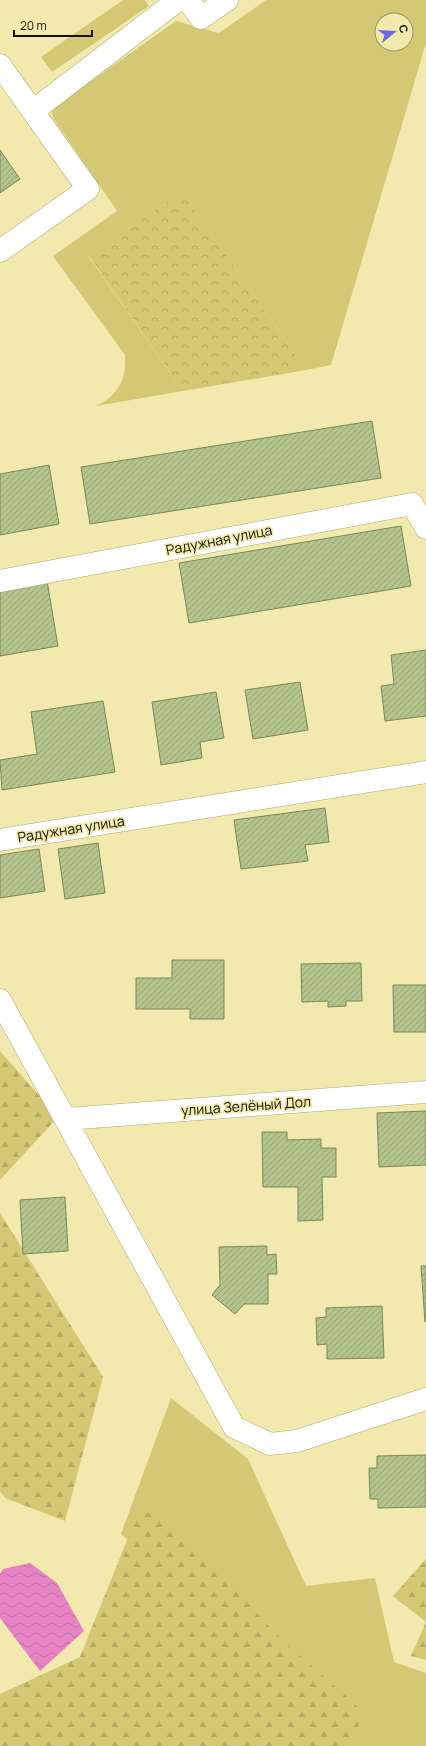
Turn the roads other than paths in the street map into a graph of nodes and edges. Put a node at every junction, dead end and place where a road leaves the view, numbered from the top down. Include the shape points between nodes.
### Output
1 (178, 0) edge
2 (188, 0) edge
3 (227, 0) edge
4 (0, 65) edge
5 (33, 111) junction
6 (0, 251) edge
7 (426, 528) edge
8 (0, 581) edge
9 (426, 772) edge
10 (0, 840) edge
11 (0, 1000) edge
12 (426, 1092) edge
13 (66, 1119) junction
14 (426, 1399) edge

1 - 5 street
2 - 3 street via 200,18
4 - 5 street
5 - 6 street via 88,189
7 - 8 street, Радужная улица via 412,504
9 - 10 street, Радужная улица
11 - 13 street
12 - 13 street, улица Зелёный Дол
13 - 14 street via 234,1427 270,1444 297,1441

